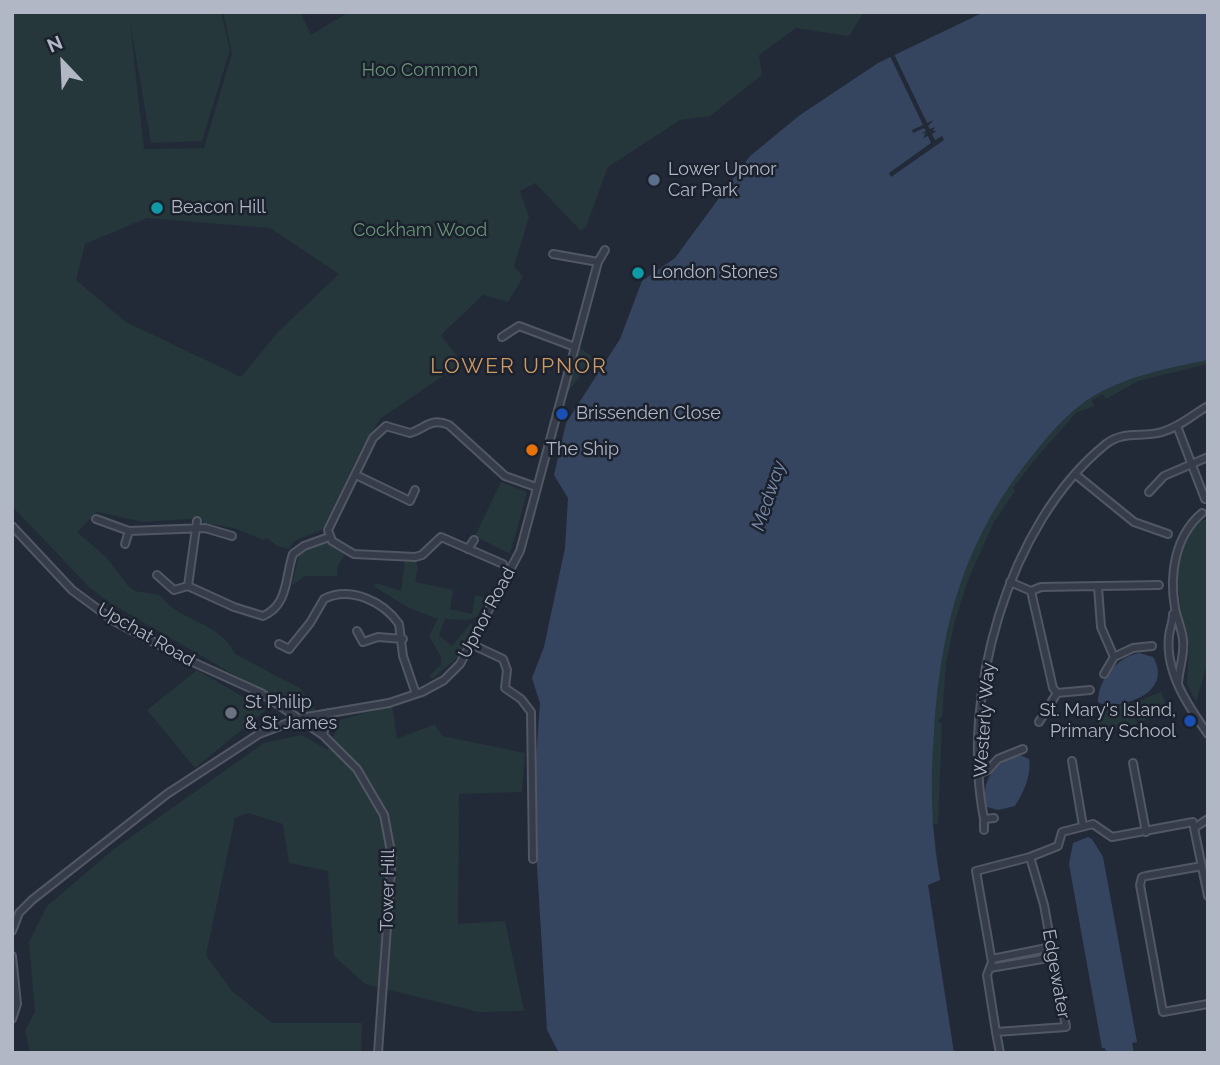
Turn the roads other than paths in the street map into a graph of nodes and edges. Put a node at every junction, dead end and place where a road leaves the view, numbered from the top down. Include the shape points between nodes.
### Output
1 (606, 250) dead end
2 (553, 254) dead end
3 (598, 262) junction
4 (502, 337) dead end
5 (575, 347) junction
6 (1208, 406) edge
7 (1177, 426) junction
8 (1208, 457) edge
9 (1192, 464) junction
10 (1075, 474) junction
11 (356, 475) junction
12 (536, 487) junction
13 (415, 490) dead end
14 (1149, 492) dead end
15 (1207, 498) edge
16 (1205, 515) edge
17 (96, 519) dead end
18 (197, 521) dead end
19 (12, 526) edge
20 (198, 530) junction
21 (129, 531) junction
22 (1168, 534) dead end
23 (232, 536) dead end
24 (329, 537) junction
25 (474, 540) dead end
26 (125, 544) dead end
27 (468, 549) junction
28 (503, 564) dead end
29 (157, 575) dead end
30 (1010, 582) junction
31 (1160, 585) dead end
32 (188, 586) junction
33 (1098, 587) junction
34 (1031, 590) junction
35 (1175, 608) junction
36 (357, 631) dead end
37 (403, 639) junction
38 (279, 644) dead end
39 (473, 645) junction
40 (1152, 646) dead end
41 (289, 649) junction
42 (296, 655) dead end
43 (1115, 657) junction
44 (1104, 674) dead end
45 (1178, 682) junction
46 (1090, 690) dead end
47 (1057, 693) junction
48 (416, 694) junction
49 (328, 713) junction
50 (299, 719) junction
51 (1039, 722) dead end
52 (1208, 734) edge
53 (323, 736) junction
54 (1023, 749) dead end
55 (1072, 761) dead end
56 (1133, 763) dead end
57 (979, 773) junction
58 (994, 818) dead end
59 (1208, 819) edge
60 (984, 820) junction
61 (1083, 826) junction
62 (1194, 828) junction
63 (984, 830) dead end
64 (1143, 832) junction
65 (1030, 857) junction
66 (533, 859) dead end
67 (1202, 866) junction
68 (1208, 896) edge
69 (12, 931) edge
70 (1052, 947) junction
71 (12, 956) edge
72 (1054, 957) junction
73 (992, 958) junction
74 (990, 968) junction
75 (1208, 1004) edge
76 (12, 1019) edge
77 (996, 1032) junction
78 (378, 1053) edge
79 (1000, 1053) edge

1 - 3 street, Upnor Road
2 - 3 street
3 - 5 street, Upnor Road
4 - 5 street via 519,326
5 - 12 street, Upnor Road
6 - 7 street, Westerly Way
7 - 9 street
7 - 10 street, Westerly Way via 1160,433 1118,437
8 - 9 street
9 - 14 street via 1164,476
9 - 15 street
10 - 22 street via 1134,522
10 - 30 street, Westerly Way via 1053,498
11 - 12 street via 381,429 393,427 410,433 435,420 449,425 507,478
11 - 13 street via 410,501
11 - 24 street via 330,524
12 - 39 street, Upnor Road via 520,551
15 - 16 street via 1200,505
16 - 35 street via 1191,523 1176,555
17 - 21 street
18 - 20 street
19 - 50 street, Upchat Road via 72,590 114,621 261,693
20 - 21 street
20 - 23 street via 213,529
20 - 32 street
21 - 26 street
24 - 27 street via 354,554 373,556 422,555 441,537
24 - 32 street via 293,554 285,590 274,609 263,615
25 - 27 street
27 - 28 street
29 - 32 street via 174,590
30 - 34 street
30 - 57 street, Westerly Way via 983,695
31 - 33 street
33 - 34 street
33 - 43 street via 1101,627
34 - 47 street
35 - 45 street via 1183,638
35 - 45 street via 1169,652
36 - 37 street via 363,642 378,637
37 - 41 street via 397,620 374,602 339,594 319,604
37 - 48 street via 403,656
38 - 41 street
39 - 48 street, Upnor Road via 444,680
39 - 66 street via 502,658 507,668 505,688 531,712
40 - 43 street
41 - 42 street
43 - 44 street
45 - 52 street via 1185,702
46 - 47 street
47 - 51 street
48 - 49 street, Upnor Road
49 - 50 street, Upnor Road
49 - 53 street
50 - 53 street, Tower Hill
50 - 69 street, Upnor Road via 259,734 167,794 32,900
53 - 78 street, Tower Hill via 357,769 384,815 392,857
54 - 57 street
55 - 61 street
56 - 64 street
57 - 60 street, Westerly Way
58 - 60 street
59 - 62 street
60 - 63 street, Westerly Way
61 - 64 street via 1096,825 1112,837
61 - 65 street via 1062,832 1058,846
62 - 64 street via 1193,822
62 - 67 street
65 - 70 street, Edgewater
65 - 73 street via 976,871
67 - 68 street
67 - 75 street via 1142,877 1140,885 1163,1012
70 - 72 street, Edgewater
70 - 73 street
71 - 76 street via 17,1004
72 - 74 street
72 - 77 street, Edgewater via 1066,1027
73 - 74 street
74 - 77 street via 987,975
77 - 79 street

